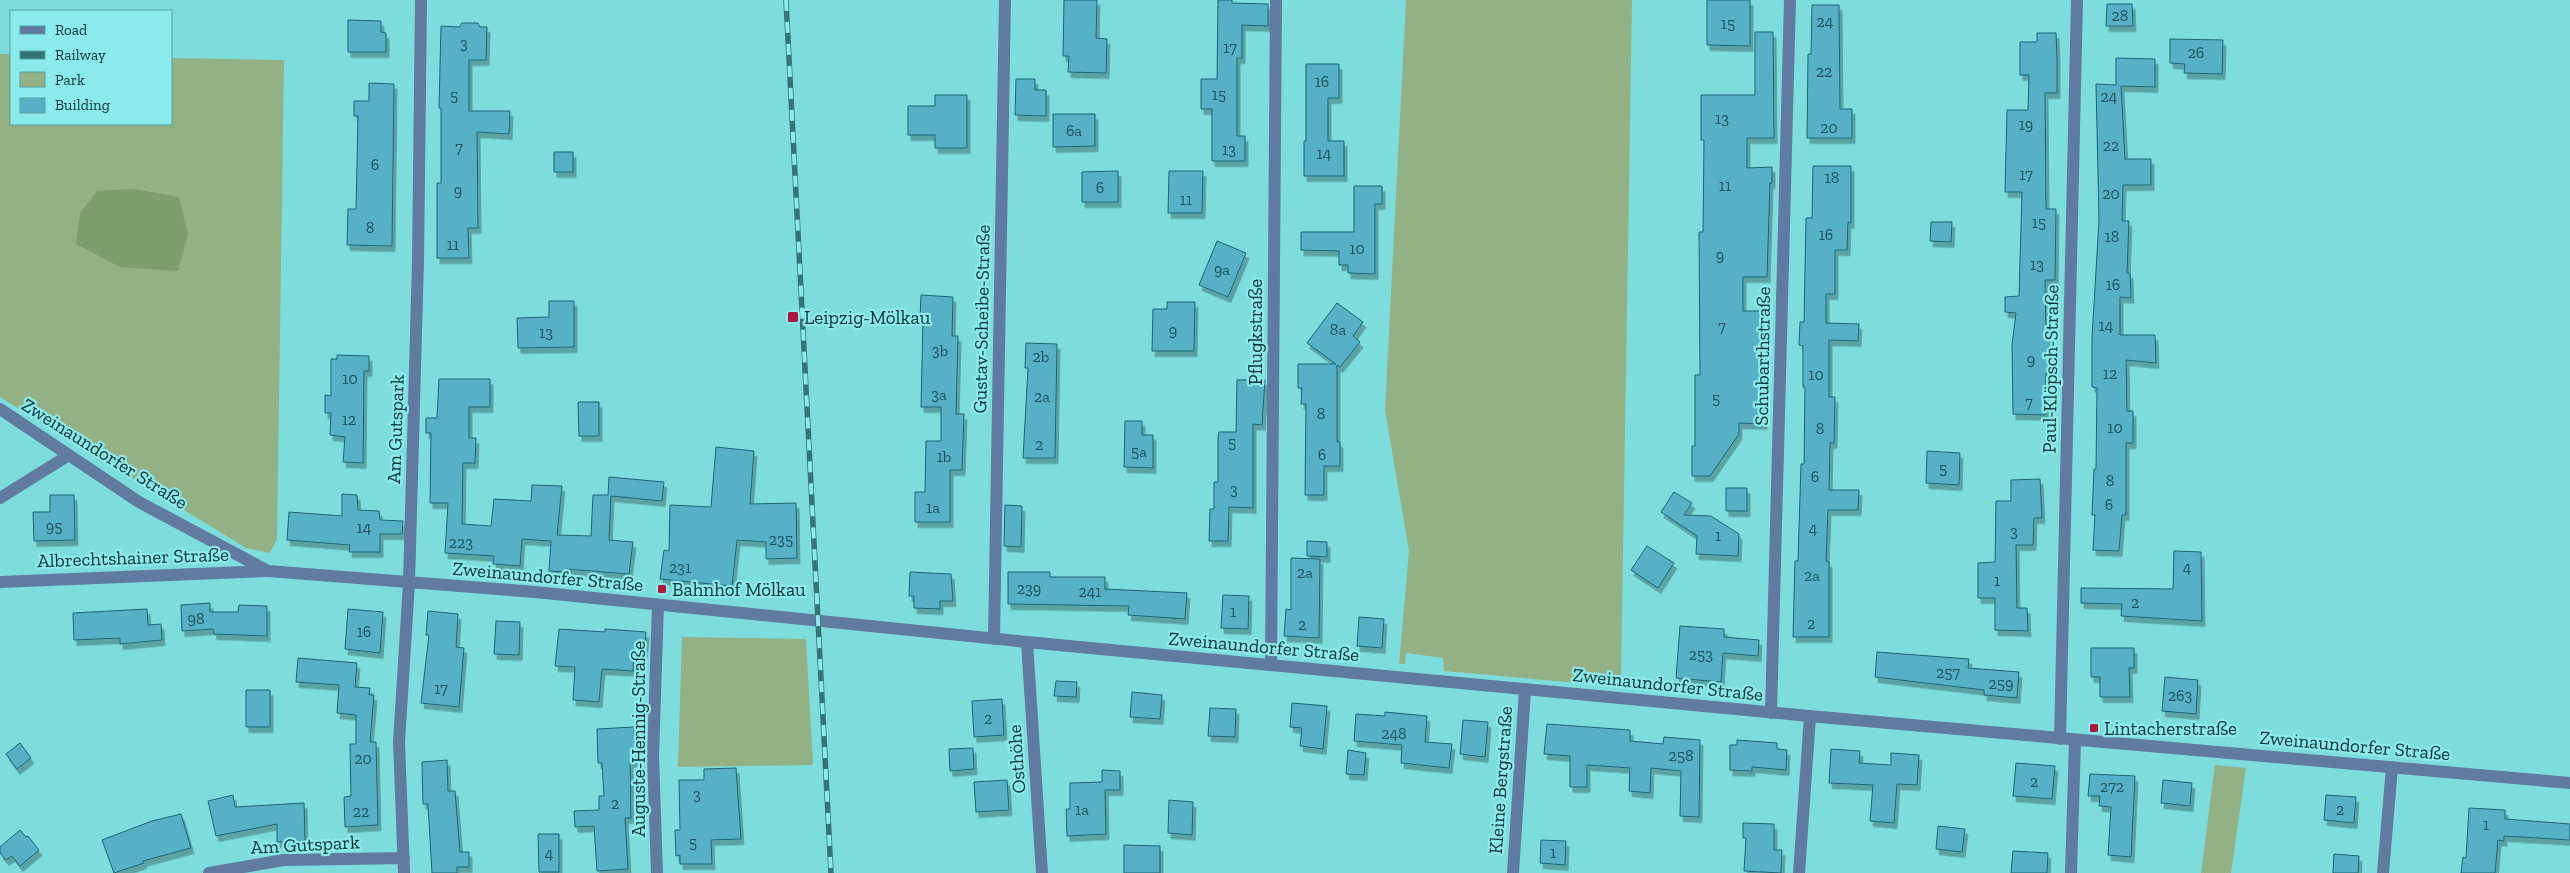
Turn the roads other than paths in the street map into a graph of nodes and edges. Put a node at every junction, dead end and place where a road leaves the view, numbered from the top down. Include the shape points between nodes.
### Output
1 (421, 0) edge
2 (1005, 0) edge
3 (1276, 0) edge
4 (1790, 0) edge
5 (2077, 0) edge
6 (0, 409) edge
7 (69, 455) junction
8 (0, 498) edge
9 (268, 571) junction
10 (0, 582) edge
11 (409, 583) junction
12 (658, 605) junction
13 (994, 638) junction
14 (1027, 642) junction
15 (1271, 665) junction
16 (1525, 690) junction
17 (1771, 713) junction
18 (1810, 716) junction
19 (2060, 739) junction
20 (2075, 740) junction
21 (2392, 767) junction
22 (2570, 783) edge
23 (404, 858) junction
24 (209, 873) edge
25 (404, 873) edge
26 (657, 873) edge
27 (1042, 873) edge
28 (1513, 873) edge
29 (1799, 873) edge
30 (2071, 873) edge
31 (2383, 873) edge

1 - 11 street, Am Gutspark
2 - 13 street, Gustav-Scheibe-Straße
3 - 15 street, Pflugkstraße
4 - 17 street, Schubarthstraße
5 - 19 street, Paul-Klöpsch-Straße
6 - 7 street, Zweinaundorfer Straße
7 - 8 street
7 - 9 street, Zweinaundorfer Straße via 139,502
9 - 10 street, Albrechtshainer Straße
9 - 11 street, Zweinaundorfer Straße
11 - 12 street, Zweinaundorfer Straße
11 - 23 street, Am Gutspark via 399,742
12 - 13 street, Zweinaundorfer Straße
12 - 26 street, Auguste-Hennig-Straße via 653,756
13 - 14 street, Zweinaundorfer Straße
14 - 15 street, Zweinaundorfer Straße
14 - 27 street, Osthöhe
15 - 16 street, Zweinaundorfer Straße
16 - 17 street, Zweinaundorfer Straße
16 - 28 street, Kleine Bergstraße
17 - 18 street, Zweinaundorfer Straße
18 - 19 street, Zweinaundorfer Straße
18 - 29 street
19 - 20 street, Zweinaundorfer Straße
20 - 21 street, Zweinaundorfer Straße
20 - 30 street
21 - 22 street, Zweinaundorfer Straße
21 - 31 street
23 - 24 street, Am Gutspark via 284,860
23 - 25 street, Am Gutspark

